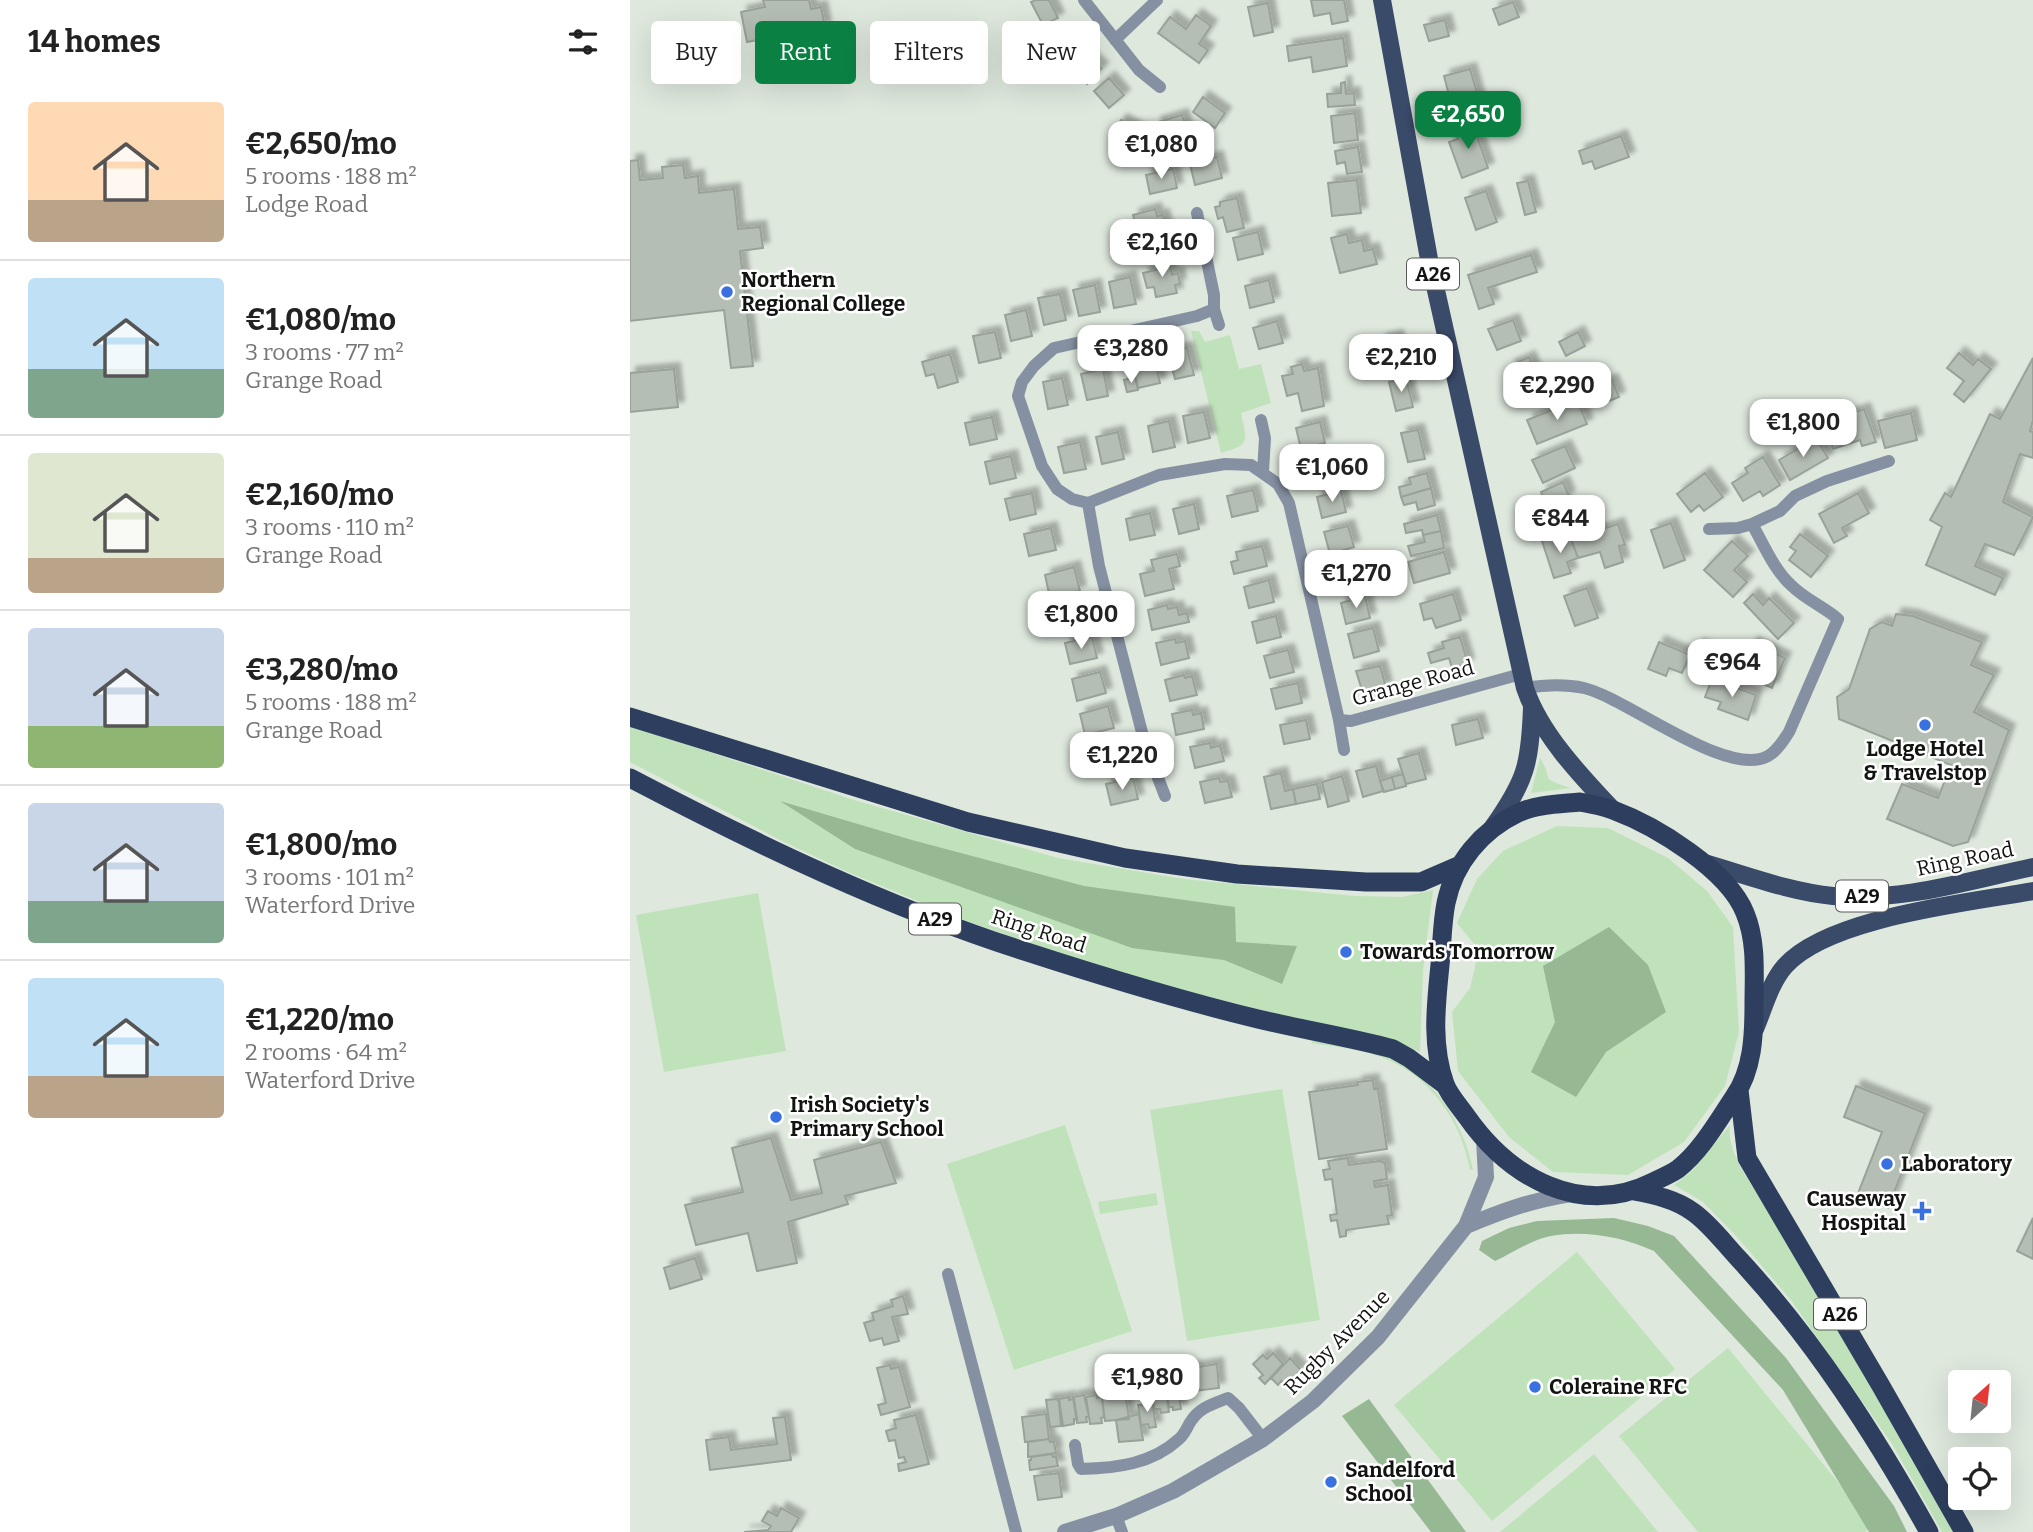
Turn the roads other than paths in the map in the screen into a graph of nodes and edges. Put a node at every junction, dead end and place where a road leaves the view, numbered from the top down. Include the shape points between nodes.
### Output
1 (1084, 0) edge
2 (1157, 0) edge
3 (1382, 0) edge
4 (1115, 40) junction
5 (1160, 87) dead end
6 (1196, 213) dead end
7 (1214, 309) junction
8 (1219, 325) dead end
9 (1261, 420) dead end
10 (1889, 461) dead end
11 (1263, 472) junction
12 (1088, 503) junction
13 (1752, 524) junction
14 (1709, 529) dead end
15 (1523, 681) junction
16 (1532, 707) junction
17 (630, 717) edge
18 (1339, 720) junction
19 (1344, 750) dead end
20 (630, 778) edge
21 (1166, 796) dead end
22 (1613, 810) junction
23 (1489, 832) junction
24 (1701, 862) junction
25 (1458, 866) junction
26 (2033, 867) edge
27 (2033, 891) edge
28 (1754, 1032) junction
29 (1445, 1085) junction
30 (1739, 1090) junction
31 (1484, 1139) junction
32 (1634, 1191) junction
33 (1571, 1194) junction
34 (1466, 1226) junction
35 (948, 1275) dead end
36 (1263, 1439) junction
37 (1075, 1445) dead end
38 (1116, 1516) junction
39 (1016, 1532) edge
40 (1065, 1532) edge
41 (1122, 1532) edge
42 (1929, 1532) edge
43 (1964, 1532) edge

1 - 4 street
2 - 4 street
3 - 15 main road, A26 via 1435,284
4 - 5 street
6 - 7 street
7 - 8 street
7 - 12 street via 1054,348 1023,382 1018,396 1042,466 1057,489
9 - 11 street
10 - 13 street via 1827,481 1795,496 1780,512
11 - 12 street via 1251,465 1225,464 1159,475
11 - 18 street, Grange Road via 1278,484 1289,503
12 - 21 street via 1099,566 1145,744
13 - 14 street
13 - 15 street, Grange Road via 1793,588 1838,619 1796,716 1780,745 1767,757 1743,760 1709,750 1585,688
15 - 16 main road, A26
15 - 18 street, Grange Road
16 - 22 main road, A26 via 1578,773
16 - 23 main road, A26 via 1522,782
17 - 25 highway, A29 via 968,822 1125,858 1237,874 1366,882 1421,882
18 - 19 street
20 - 29 highway, Ring Road / A29 via 707,818 941,922 1149,990 1393,1049
22 - 23 highway, A29 via 1580,802 1543,806 1519,813
22 - 24 highway, A29
23 - 25 highway, A29
24 - 26 main road, Ring Road / A29 via 1831,896 1917,893
24 - 28 highway, A29 via 1736,897 1750,927
25 - 29 highway, A29 via 1446,903 1435,1013
27 - 28 main road, Ring Road / A29 via 1905,914 1850,928 1807,948 1779,974
28 - 30 highway, A29
29 - 31 highway, A29
30 - 32 highway, A29 via 1677,1170
30 - 43 highway, A26 via 1747,1158
31 - 33 highway, A29 via 1534,1181
31 - 34 street, Rugby Avenue via 1486,1177
32 - 33 highway, A29
32 - 42 highway, A26 via 1675,1201 1692,1211 1757,1278 1814,1349 1892,1465
33 - 34 street, Rugby Avenue via 1507,1208
34 - 36 street, Rugby Avenue via 1378,1337 1313,1401
35 - 39 street
36 - 37 street via 1228,1398 1203,1407 1182,1437 1144,1461 1081,1469
36 - 38 street, Rugby Avenue via 1173,1491
38 - 40 street, Rugby Avenue
38 - 41 street

